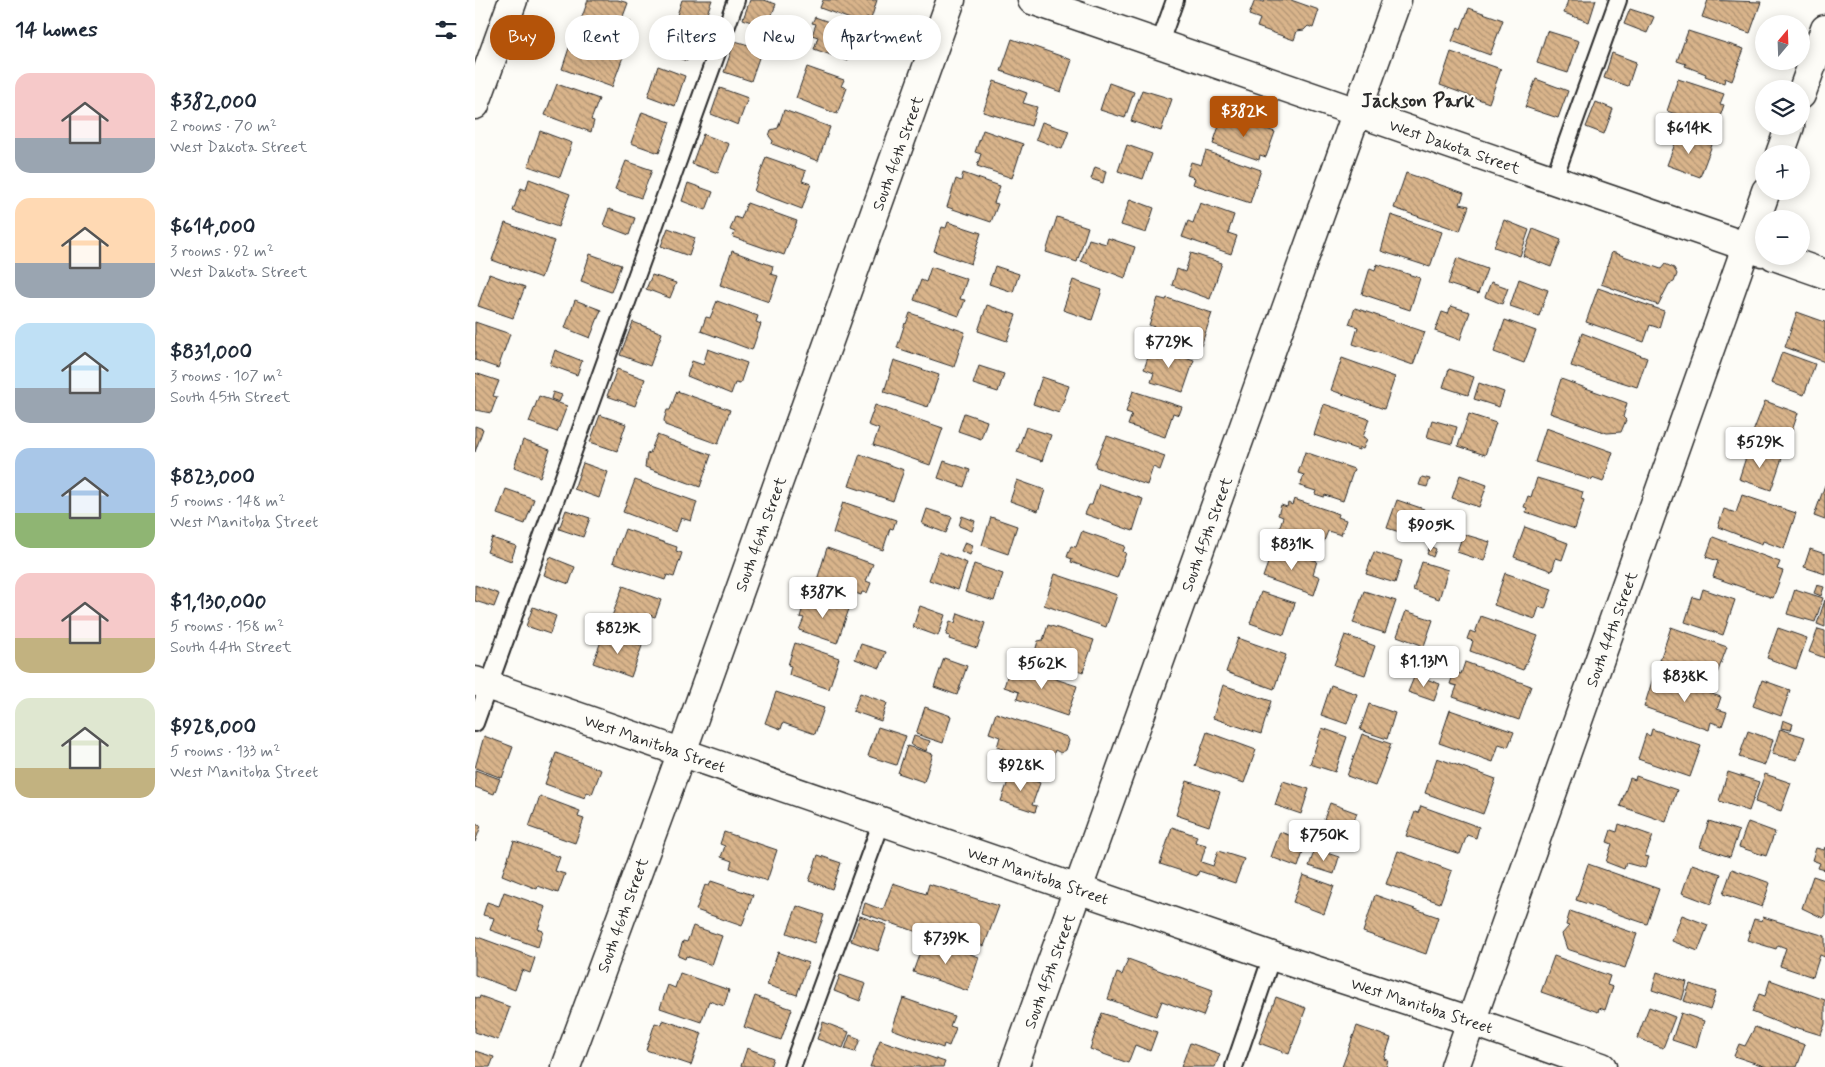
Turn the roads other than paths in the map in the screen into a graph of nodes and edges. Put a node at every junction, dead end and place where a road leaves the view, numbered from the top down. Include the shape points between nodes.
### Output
1 (513, 0) edge
2 (736, 0) edge
3 (951, 0) edge
4 (1033, 0) edge
5 (1175, 0) edge
6 (1397, 0) edge
7 (1618, 0) edge
8 (1825, 29) edge
9 (1159, 45) junction
10 (1806, 80) edge
11 (475, 105) edge
12 (1357, 112) junction
13 (1553, 181) junction
14 (1755, 249) edge
15 (1800, 265) edge
16 (1825, 274) edge
17 (482, 684) edge
18 (475, 723) edge
19 (682, 752) junction
20 (882, 821) junction
21 (1079, 889) junction
22 (1273, 956) junction
23 (1471, 1021) junction
24 (566, 1067) edge
25 (793, 1067) edge
26 (1014, 1067) edge
27 (1234, 1067) edge
28 (1455, 1067) edge
29 (1602, 1067) edge

1 - 11 street
2 - 17 lane
3 - 19 street, South 46th Street
4 - 9 street, West Dakota Street
5 - 9 lane
6 - 12 street, South 45th Street
7 - 13 lane
8 - 10 street
9 - 12 street, West Dakota Street
12 - 13 street, West Dakota Street
12 - 21 street, South 45th Street
13 - 14 street, West Dakota Street
14 - 23 street, South 44th Street
15 - 16 street
17 - 18 lane
17 - 19 street, West Manitoba Street
19 - 20 street, West Manitoba Street
19 - 24 street, South 46th Street
20 - 21 street, West Manitoba Street
20 - 25 lane
21 - 22 street, West Manitoba Street
21 - 26 street, South 45th Street
22 - 23 street, West Manitoba Street
22 - 27 lane
23 - 28 street, South 44th Street
23 - 29 street, West Manitoba Street

